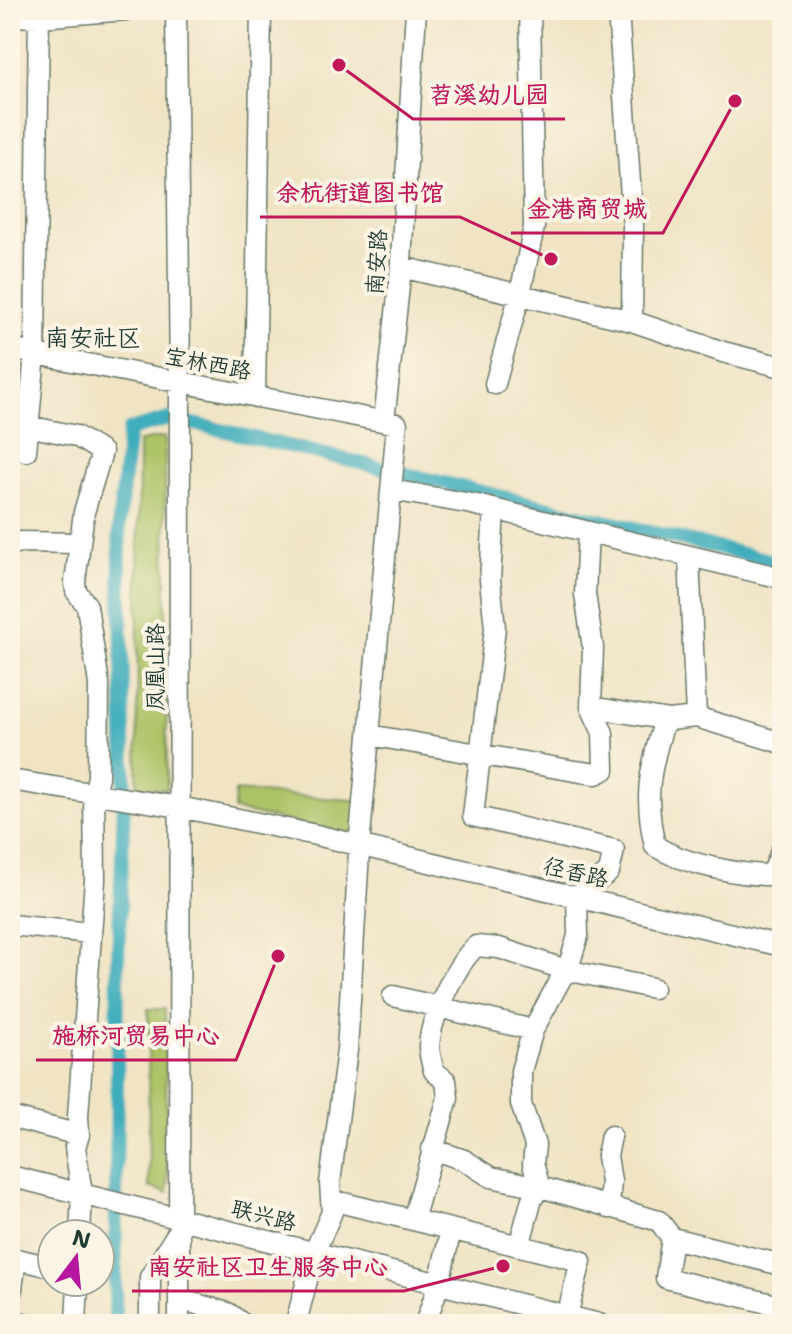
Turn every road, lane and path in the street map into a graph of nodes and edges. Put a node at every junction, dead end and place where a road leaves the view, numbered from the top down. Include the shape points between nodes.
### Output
1 (126, 10) edge
2 (176, 10) edge
3 (261, 10) edge
4 (416, 10) edge
5 (530, 10) edge
6 (618, 10) edge
7 (39, 14) edge
8 (10, 16) edge
9 (401, 267) junction
10 (520, 294) junction
11 (632, 321) junction
12 (10, 349) edge
13 (35, 354) junction
14 (782, 367) edge
15 (180, 382) junction
16 (495, 384) dead end
17 (255, 397) junction
18 (391, 423) junction
19 (28, 426) junction
20 (10, 443) edge
21 (392, 486) junction
22 (494, 510) junction
23 (588, 532) junction
24 (78, 543) junction
25 (10, 545) edge
26 (689, 556) junction
27 (782, 578) edge
28 (591, 707) junction
29 (696, 717) junction
30 (669, 720) junction
31 (369, 735) junction
32 (782, 743) edge
33 (480, 755) junction
34 (10, 780) edge
35 (100, 794) junction
36 (179, 807) junction
37 (359, 845) junction
38 (782, 849) edge
39 (577, 897) junction
40 (10, 925) edge
41 (91, 933) junction
42 (782, 946) edge
43 (566, 970) junction
44 (653, 988) dead end
45 (393, 996) dead end
46 (440, 1006) junction
47 (533, 1030) junction
48 (10, 1117) edge
49 (79, 1135) junction
50 (611, 1136) dead end
51 (432, 1149) junction
52 (10, 1176) edge
53 (540, 1187) junction
54 (85, 1195) junction
55 (331, 1200) junction
56 (609, 1208) junction
57 (82, 1218) edge
58 (413, 1220) junction
59 (178, 1225) junction
60 (451, 1229) junction
61 (672, 1238) junction
62 (519, 1246) junction
63 (314, 1253) junction
64 (13, 1259) edge
65 (36, 1264) edge
66 (782, 1265) edge
67 (439, 1284) junction
68 (77, 1298) edge
69 (179, 1299) junction
70 (10, 1303) edge
71 (782, 1305) edge
72 (567, 1316) junction
73 (297, 1319) dead end
74 (10, 1320) edge
75 (27, 1324) edge
76 (76, 1324) edge
77 (150, 1324) edge
78 (179, 1324) edge
79 (243, 1324) edge
80 (425, 1324) edge
81 (599, 1324) edge

1 - 7 street
2 - 15 street, 凤凰山路
3 - 17 street
4 - 9 street, 南安路
5 - 10 street via 534,227
6 - 11 street via 633,225
7 - 8 street
7 - 13 street
9 - 10 street
9 - 18 street, 南安路
10 - 11 street
10 - 16 street
11 - 14 street
12 - 13 street, 宝林西路
13 - 15 street, 宝林西路
13 - 19 street
15 - 17 street, 宝林西路
15 - 36 street, 凤凰山路
17 - 18 street, 宝林西路
18 - 21 street, 南安路
19 - 20 street via 26,451
19 - 24 street via 76,436 102,452
21 - 22 street
21 - 31 street, 南安路
22 - 23 street
22 - 33 street via 490,580 495,628
23 - 26 street
23 - 28 street via 585,594 593,648
24 - 25 street
24 - 35 street via 76,591 87,606 99,684
26 - 27 street
26 - 29 street
28 - 30 street
28 - 33 street via 603,733 604,770 596,774
29 - 30 street
29 - 32 street
30 - 38 street via 649,774 655,846 672,857 756,875 772,875
31 - 33 street
31 - 37 street, 南安路
33 - 39 street via 473,816 614,850 609,872
34 - 35 street, 径香路
35 - 36 street, 径香路
35 - 41 street
36 - 37 street, 径香路
36 - 59 street, 凤凰山路
37 - 39 street, 径香路
37 - 55 street, 南安路 via 347,1050
39 - 42 street, 径香路
39 - 43 street via 578,936
40 - 41 street
41 - 49 street
43 - 44 street
43 - 46 street via 476,946 464,957
43 - 47 street
45 - 46 street
46 - 47 street
46 - 51 street via 429,1046 448,1098
47 - 53 street via 521,1071 521,1104 535,1145 533,1164
48 - 49 street
49 - 54 street via 75,1147
50 - 56 street
51 - 53 street via 491,1177
51 - 58 street
52 - 54 street, 联兴路
53 - 56 street
53 - 62 street
54 - 57 street
54 - 59 street, 联兴路
55 - 58 street
55 - 63 street, 南安路 via 332,1212
56 - 61 street via 659,1221
58 - 60 street
59 - 63 street, 联兴路
59 - 69 street, 凤凰山路
59 - 77 street via 150,1277
60 - 62 street
60 - 67 street
61 - 66 street
61 - 71 street via 666,1278
62 - 72 street via 581,1261
63 - 67 street, 联兴路
63 - 73 street, 南安路
64 - 65 street
64 - 70 street
67 - 72 street, 联兴路
67 - 80 street
68 - 76 street
69 - 78 street, 凤凰山路
69 - 79 street via 228,1313
72 - 81 street, 联兴路
74 - 75 street

